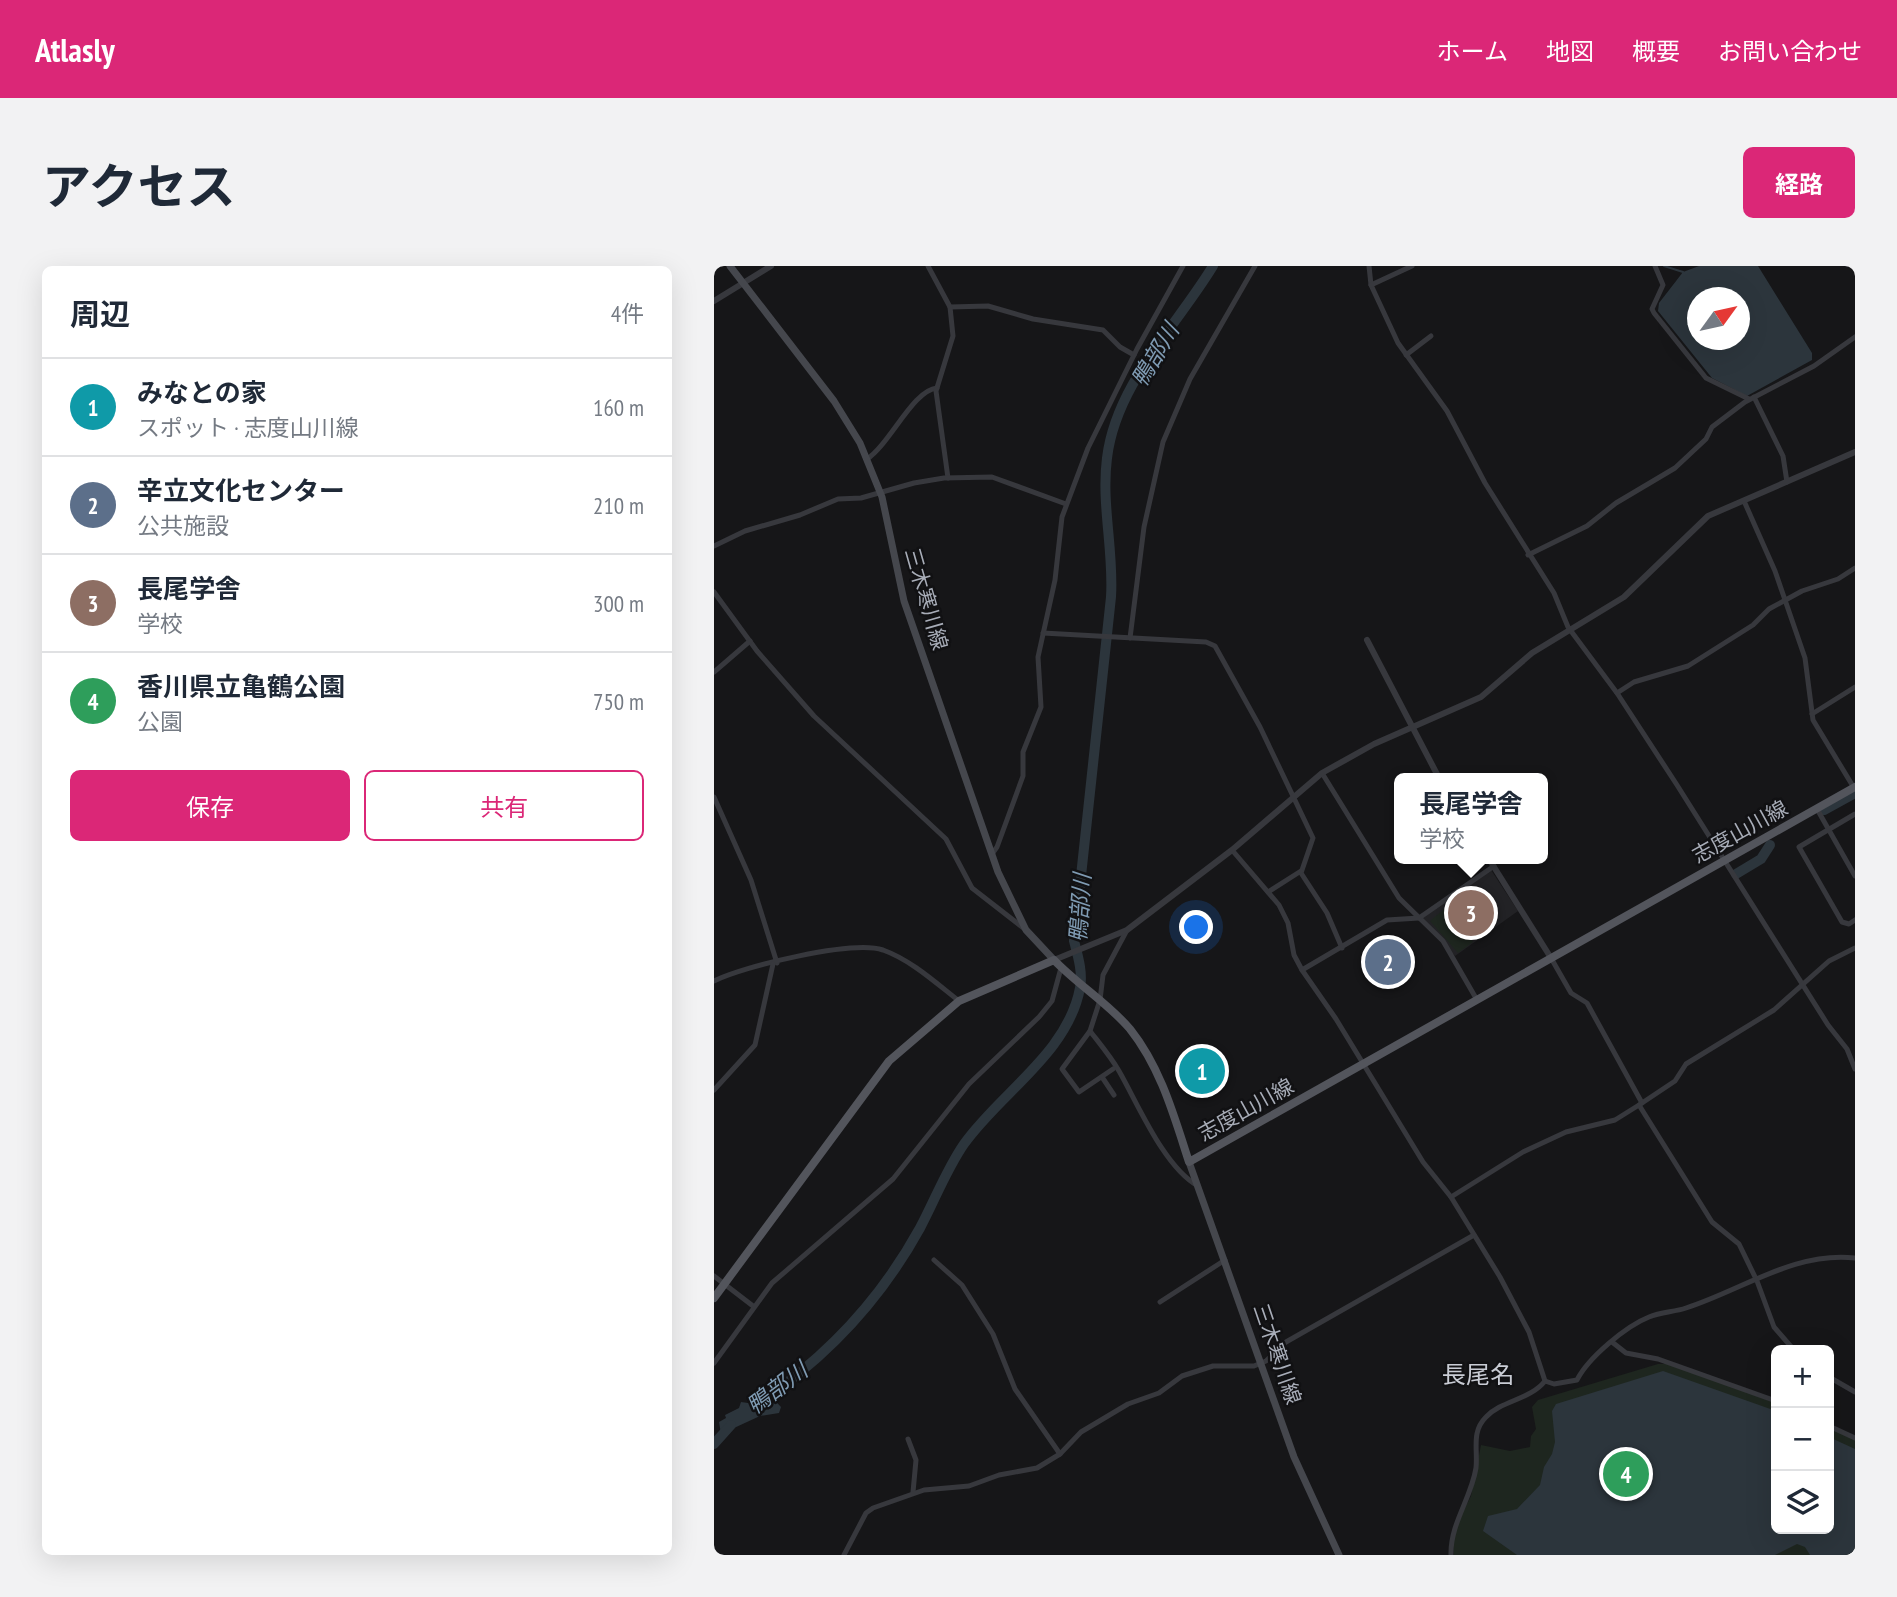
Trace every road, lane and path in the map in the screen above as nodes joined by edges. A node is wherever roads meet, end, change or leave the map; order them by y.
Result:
1 (730, 266) edge
2 (771, 266) edge
3 (928, 266) edge
4 (1183, 266) edge
5 (1255, 266) edge
6 (1369, 266) edge
7 (1412, 266) edge
8 (1655, 266) edge
9 (744, 284) junction
10 (1371, 285) junction
11 (714, 301) edge
12 (950, 307) junction
13 (1432, 336) dead end
14 (1855, 337) edge
15 (1134, 355) junction
16 (1406, 355) junction
17 (937, 388) junction
18 (1752, 398) junction
19 (1855, 452) edge
20 (867, 459) junction
21 (947, 478) junction
22 (1787, 482) junction
23 (880, 492) junction
24 (1744, 501) junction
25 (1066, 504) junction
26 (714, 546) edge
27 (1528, 555) junction
28 (1855, 568) edge
29 (714, 592) edge
30 (1785, 599) junction
31 (1572, 630) junction
32 (1043, 633) junction
33 (1128, 638) junction
34 (1367, 640) dead end
35 (750, 641) junction
36 (714, 672) edge
37 (1855, 687) edge
38 (1617, 693) junction
39 (1812, 714) junction
40 (1413, 727) junction
41 (1322, 773) junction
42 (1436, 773) edge
43 (1854, 787) edge
44 (714, 797) edge
45 (1292, 797) junction
46 (1817, 808) junction
47 (1855, 814) edge
48 (1829, 830) junction
49 (1232, 850) junction
50 (992, 854) junction
51 (1724, 861) junction
52 (1494, 866) joint
53 (1302, 870) junction
54 (1855, 876) edge
55 (1268, 892) junction
56 (1419, 918) junction
57 (1855, 920) edge
58 (1027, 929) junction
59 (1127, 930) junction
60 (1342, 948) junction
61 (1855, 948) edge
62 (1551, 958) junction
63 (1054, 960) junction
64 (775, 963) junction
65 (1062, 969) junction
66 (1302, 970) junction
67 (714, 981) edge
68 (1803, 985) junction
69 (1099, 999) junction
70 (1477, 1000) junction
71 (959, 1001) junction
72 (1090, 1031) junction
73 (1364, 1063) junction
74 (1113, 1069) dead end
75 (1855, 1069) edge
76 (1102, 1077) junction
77 (714, 1090) edge
78 (1114, 1095) dead end
79 (1641, 1104) junction
80 (1189, 1162) junction
81 (1198, 1186) junction
82 (1451, 1197) junction
83 (1474, 1235) junction
84 (1855, 1258) edge
85 (934, 1260) dead end
86 (1225, 1260) junction
87 (714, 1276) edge
88 (1758, 1281) junction
89 (726, 1284) junction
90 (714, 1298) edge
91 (1160, 1302) dead end
92 (753, 1306) junction
93 (1612, 1342) junction
94 (1790, 1345) edge
95 (1260, 1362) junction
96 (714, 1363) edge
97 (1834, 1380) edge
98 (1545, 1381) junction
99 (1855, 1392) edge
100 (1771, 1399) edge
101 (1834, 1428) edge
102 (1855, 1438) edge
103 (908, 1439) dead end
104 (1060, 1454) junction
105 (913, 1492) junction
106 (844, 1555) edge
107 (1339, 1555) edge
108 (1451, 1555) edge

1 - 9 main road, 三木寒川線
2 - 9 street
3 - 12 street
4 - 15 street
5 - 33 street
6 - 10 street
7 - 10 street
8 - 18 street
9 - 11 street
9 - 20 main road, 三木寒川線
10 - 16 street
12 - 15 street
12 - 17 street
13 - 16 street
14 - 18 street
15 - 25 street
16 - 27 street
17 - 20 street
17 - 21 street
18 - 22 street
18 - 27 street
19 - 22 street
20 - 23 main road, 三木寒川線
21 - 23 street
21 - 25 street
22 - 24 street
23 - 26 street
23 - 50 main road, 三木寒川線
24 - 30 street
24 - 31 street
25 - 32 street
27 - 31 street
28 - 30 street
29 - 35 street
30 - 38 street
30 - 39 street
31 - 38 street
31 - 40 street
32 - 33 street
32 - 50 street
33 - 45 street
34 - 40 street
35 - 36 street
35 - 58 street
37 - 39 street
38 - 51 street
39 - 43 street
40 - 41 street
40 - 42 street
41 - 45 street
41 - 56 street
43 - 46 main road, 志度山川線
44 - 64 street
45 - 49 street
45 - 53 street
46 - 48 street
46 - 51 main road, 志度山川線
47 - 48 street
48 - 54 street
48 - 57 street
49 - 55 street
49 - 59 street
50 - 58 main road, 三木寒川線
51 - 62 main road, 志度山川線
51 - 68 street
52 - 56 street
52 - 62 street
53 - 55 street
53 - 60 street
55 - 66 street
56 - 60 street
56 - 70 street
58 - 63 main road, 三木寒川線
59 - 63 street
59 - 69 street
60 - 66 street
61 - 68 street
62 - 70 main road, 志度山川線
62 - 79 street
63 - 65 main road, 志度山川線
63 - 71 main road
64 - 67 street
64 - 71 street
64 - 77 street
65 - 69 main road, 志度山川線
65 - 92 street
66 - 73 street
68 - 75 street
68 - 79 street
69 - 72 street
69 - 80 main road, 志度山川線
70 - 73 main road, 志度山川線
71 - 89 main road
72 - 76 street
72 - 81 street
73 - 80 main road, 志度山川線
73 - 82 street
74 - 76 street
76 - 78 street
79 - 82 street
79 - 88 street
80 - 81 main road, 三木寒川線
81 - 86 main road, 三木寒川線
82 - 83 street
83 - 95 street
83 - 98 street
84 - 88 street
85 - 104 street
86 - 91 street
86 - 95 main road, 三木寒川線
87 - 89 street
88 - 93 street
88 - 94 street
89 - 90 main road
89 - 92 street
92 - 96 street
93 - 98 street
93 - 100 street
95 - 104 street
95 - 107 main road, 三木寒川線
97 - 99 street
98 - 108 street
101 - 102 street
103 - 105 street
104 - 105 street
105 - 106 street

